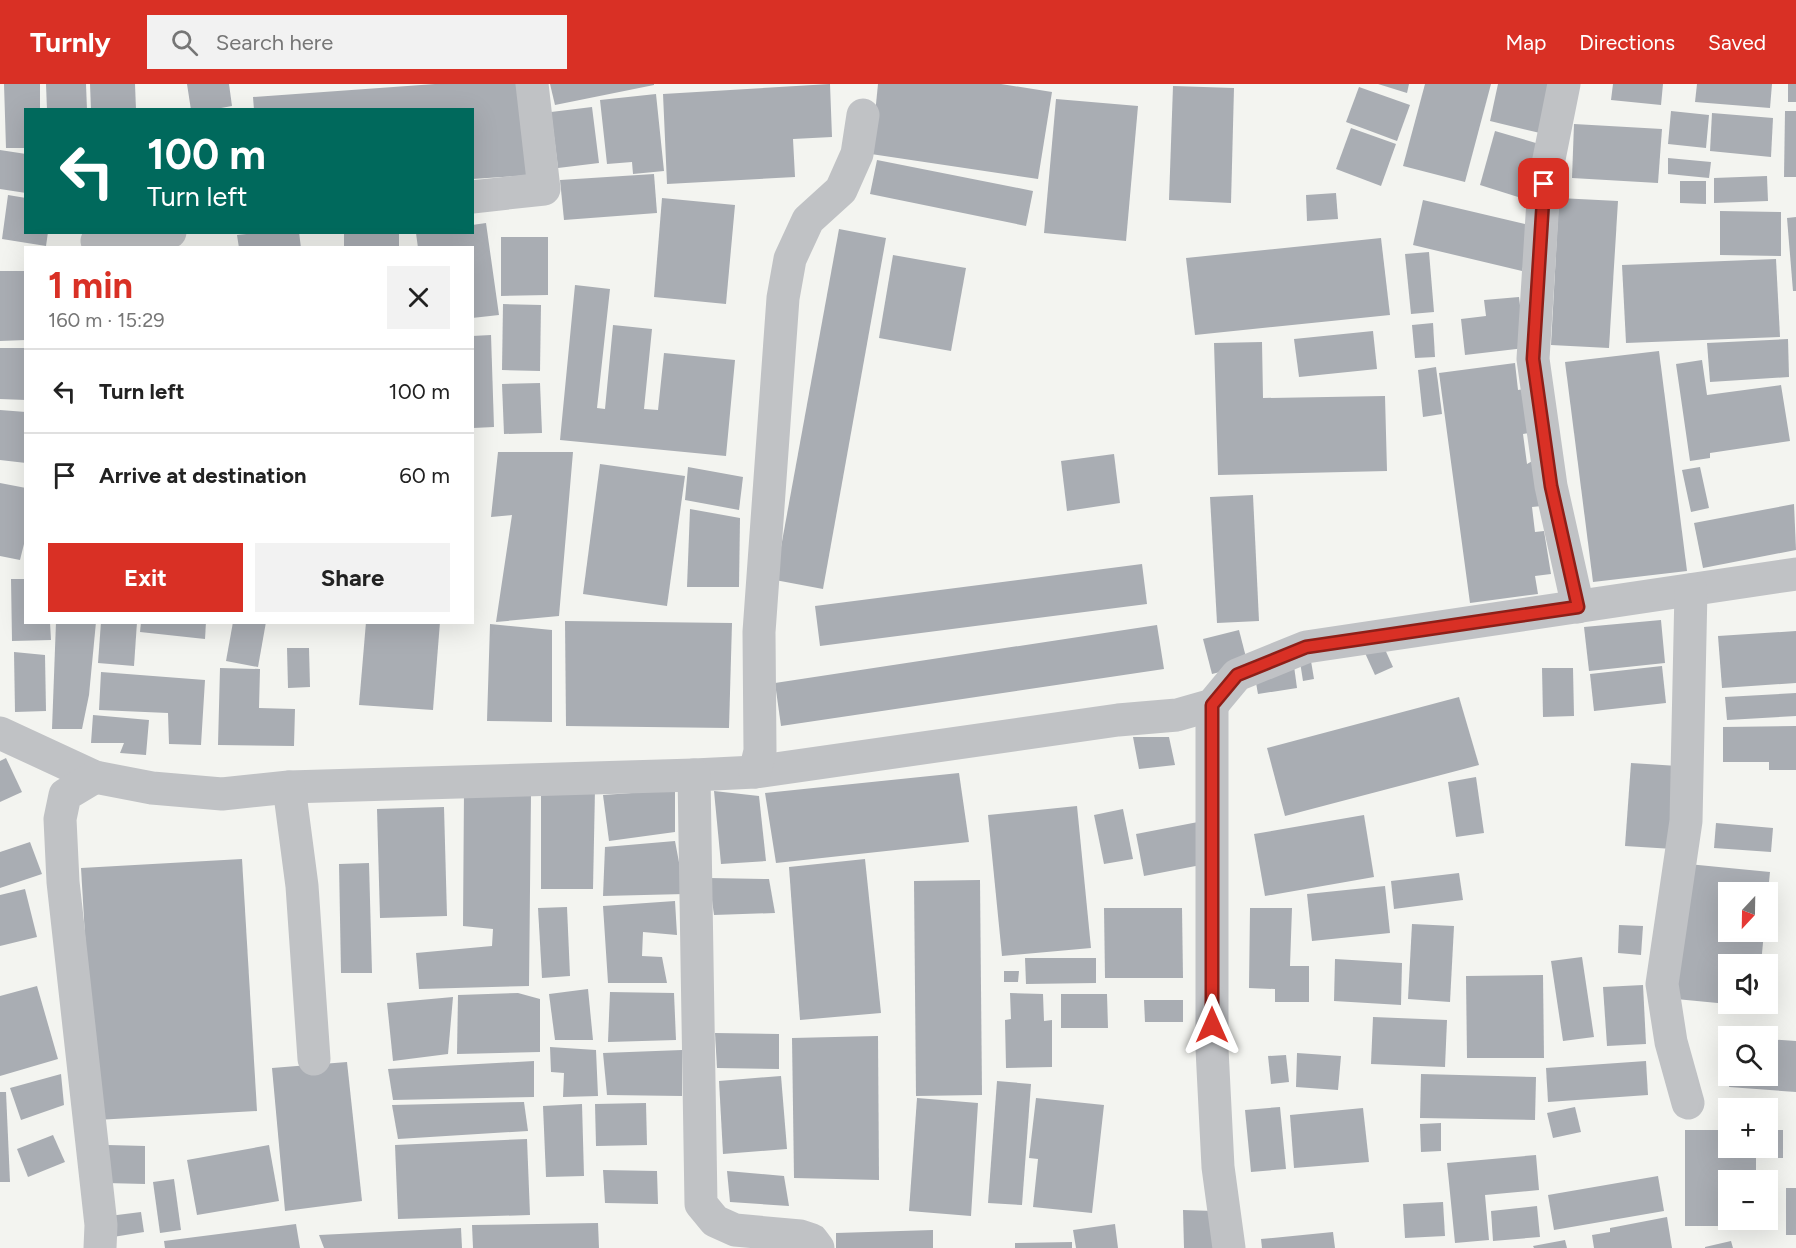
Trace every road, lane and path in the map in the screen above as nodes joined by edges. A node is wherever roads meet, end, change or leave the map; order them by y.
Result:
1 (532, 84) edge
2 (1564, 84) edge
3 (863, 115) dead end
4 (474, 197) edge
5 (154, 234) edge
6 (97, 241) dead end
7 (1796, 574) edge
8 (1691, 590) junction
9 (1578, 607) junction
10 (1212, 705) junction
11 (0, 733) edge
12 (755, 772) junction
13 (694, 775) junction
14 (94, 777) junction
15 (289, 787) junction
16 (314, 1059) dead end
17 (1688, 1103) dead end
18 (100, 1248) edge
19 (818, 1248) edge
20 (1229, 1248) edge

1 - 4 street
2 - 9 street
3 - 12 street
5 - 6 street
7 - 8 street
8 - 9 street
8 - 17 street
9 - 10 street
10 - 12 street
10 - 20 street
11 - 14 street
12 - 13 street
13 - 15 street
13 - 19 street
14 - 15 street
14 - 18 street
15 - 16 street

